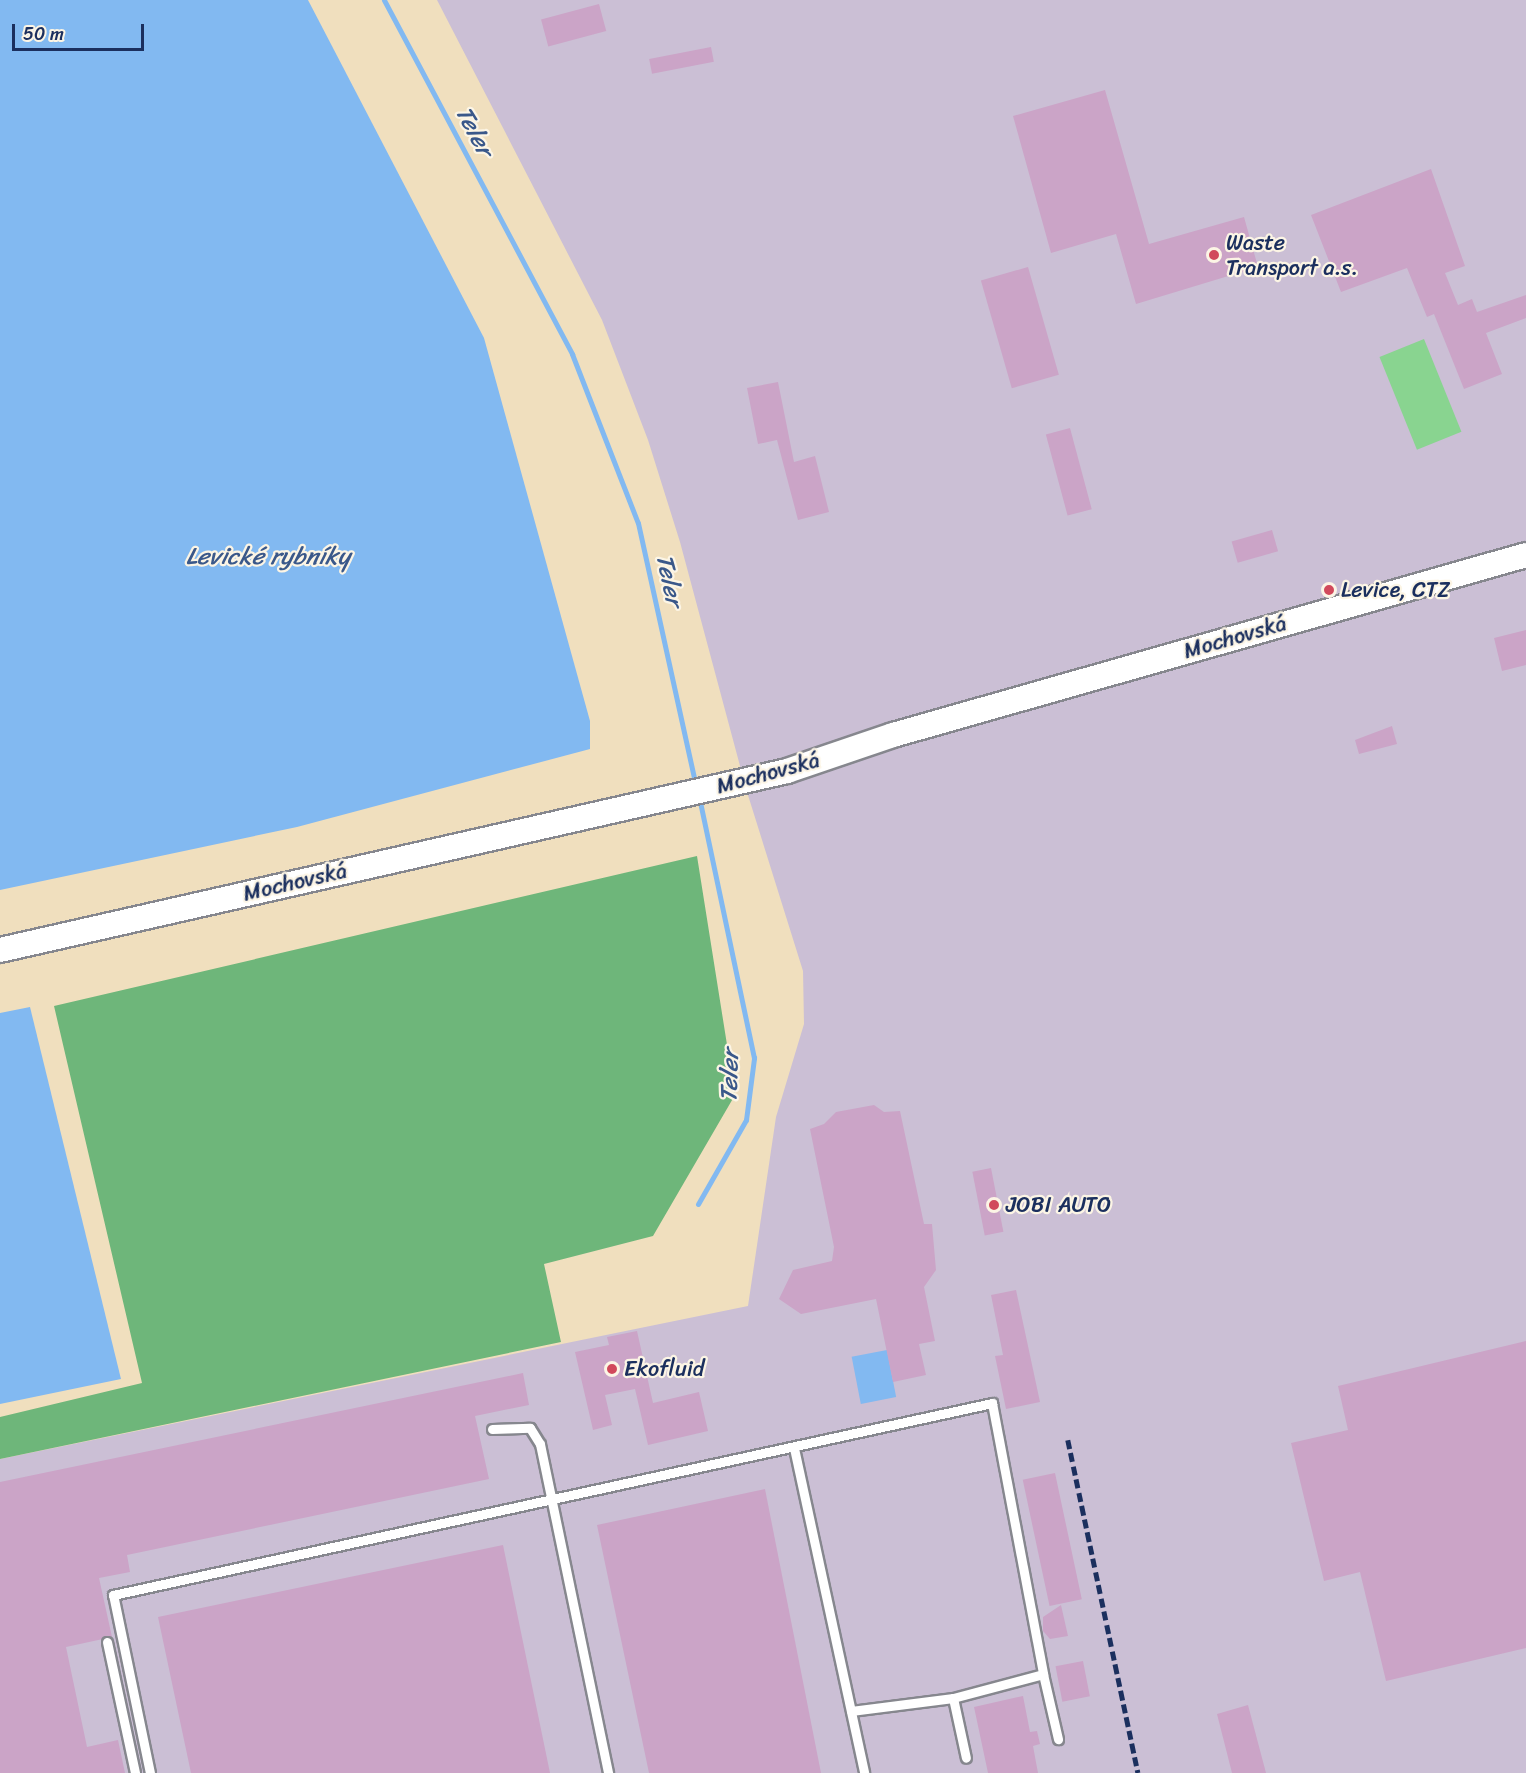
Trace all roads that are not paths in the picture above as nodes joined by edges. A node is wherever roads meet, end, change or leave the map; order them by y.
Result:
1 (1526, 555) edge
2 (0, 950) edge
3 (492, 1429) dead end
4 (794, 1448) junction
5 (550, 1497) junction
6 (107, 1642) dead end
7 (1043, 1674) junction
8 (953, 1698) junction
9 (851, 1711) junction
10 (1058, 1739) dead end
11 (966, 1758) dead end
12 (135, 1773) edge
13 (150, 1773) edge
14 (608, 1773) edge
15 (864, 1773) edge

1 - 2 street, Mochovská
3 - 5 lane
4 - 5 lane
4 - 7 lane
4 - 9 lane
5 - 13 lane
5 - 14 lane
6 - 12 lane
7 - 8 lane
7 - 10 lane
8 - 9 lane
8 - 11 lane
9 - 15 lane

